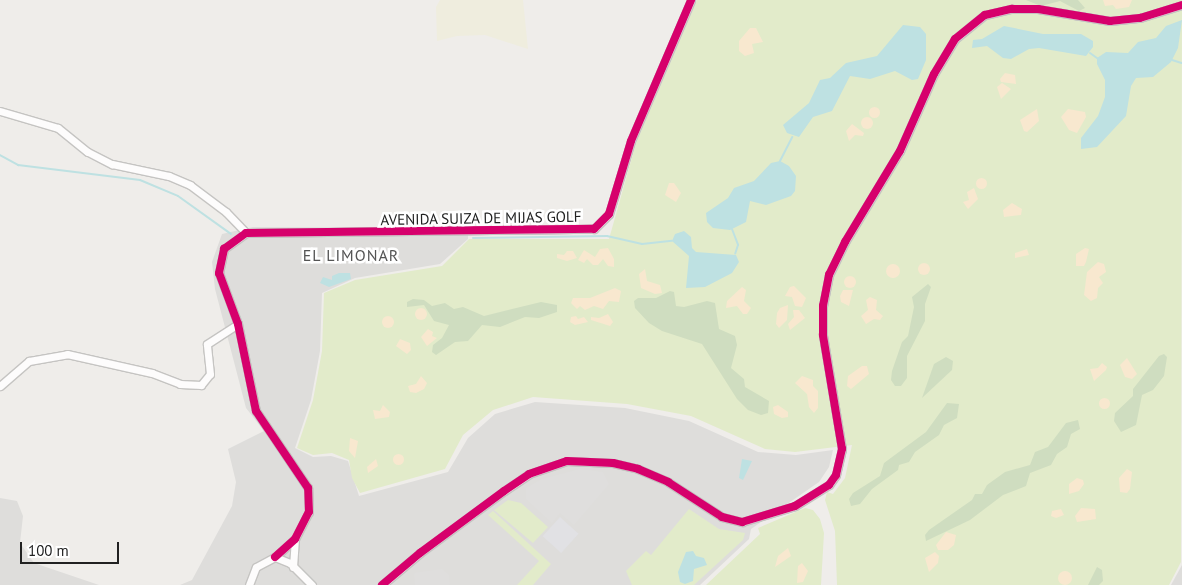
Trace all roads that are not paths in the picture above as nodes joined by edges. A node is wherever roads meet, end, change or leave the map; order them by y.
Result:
1 (691, 0) edge
2 (1182, 5) edge
3 (0, 111) edge
4 (246, 233) junction
5 (238, 324) junction
6 (0, 386) edge
7 (295, 539) junction
8 (275, 557) junction
9 (293, 567) junction
10 (249, 585) edge
11 (312, 585) edge
12 (382, 585) edge

1 - 4 street, AVENIDA SUIZA DE MIJAS GOLF
2 - 12 street
3 - 4 street
4 - 5 street, AVENIDA SUIZA DE MIJAS GOLF
5 - 6 street
5 - 7 street
7 - 8 street
7 - 9 street
8 - 9 street
8 - 10 street
9 - 11 street

